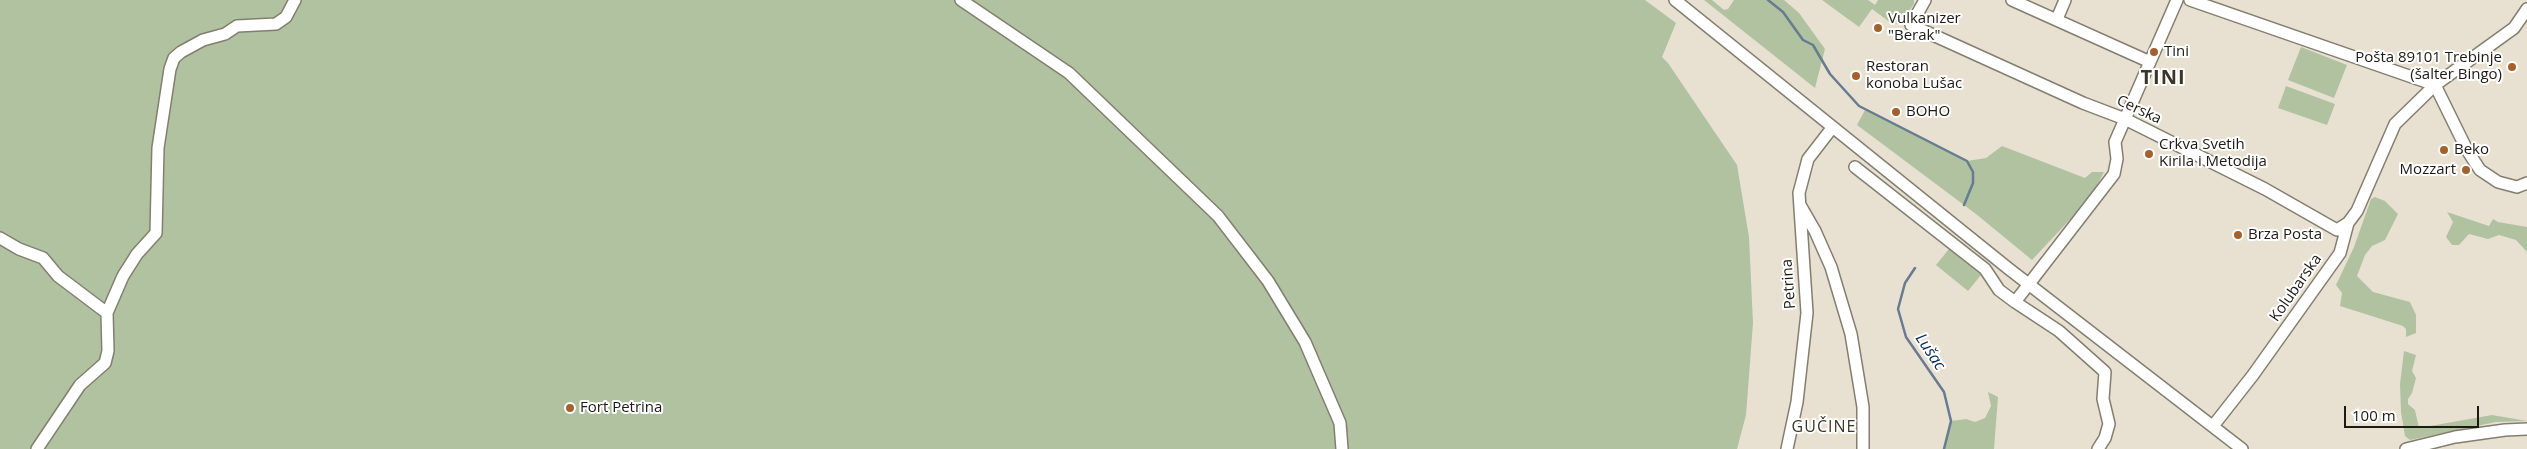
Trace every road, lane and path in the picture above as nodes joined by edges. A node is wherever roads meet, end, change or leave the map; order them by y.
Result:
1 (295, 0) edge
2 (961, 0) edge
3 (1675, 0) edge
4 (1925, 0) edge
5 (2012, 0) edge
6 (2065, 0) edge
7 (2177, 0) edge
8 (2190, 0) edge
9 (2526, 11) edge
10 (2056, 19) junction
11 (2150, 62) junction
12 (2435, 85) junction
13 (2125, 119) junction
14 (1832, 128) junction
15 (1854, 167) dead end
16 (2527, 183) edge
17 (1799, 204) junction
18 (2348, 223) junction
19 (0, 238) edge
20 (2028, 284) junction
21 (2015, 302) junction
22 (107, 313) junction
23 (2213, 426) junction
24 (2527, 430) edge
25 (1788, 448) edge
26 (37, 449) edge
27 (1342, 449) edge
28 (1862, 449) edge
29 (2098, 449) edge
30 (2242, 449) edge
31 (2406, 449) edge

1 - 22 street
2 - 27 street
3 - 14 street
4 - 13 street, Cerska
5 - 10 street
6 - 10 street
7 - 11 street
8 - 12 street
9 - 12 street, Kolubarska
10 - 11 street
11 - 13 street
12 - 16 street
12 - 18 street, Kolubarska
13 - 18 street, Cerska
13 - 20 street
14 - 17 street, Petrina
14 - 20 street
15 - 21 street
17 - 25 street, Petrina
17 - 28 street
18 - 23 street, Kolubarska
19 - 22 street
20 - 21 street
20 - 23 street
21 - 29 street
22 - 26 street
23 - 30 street
24 - 31 street

